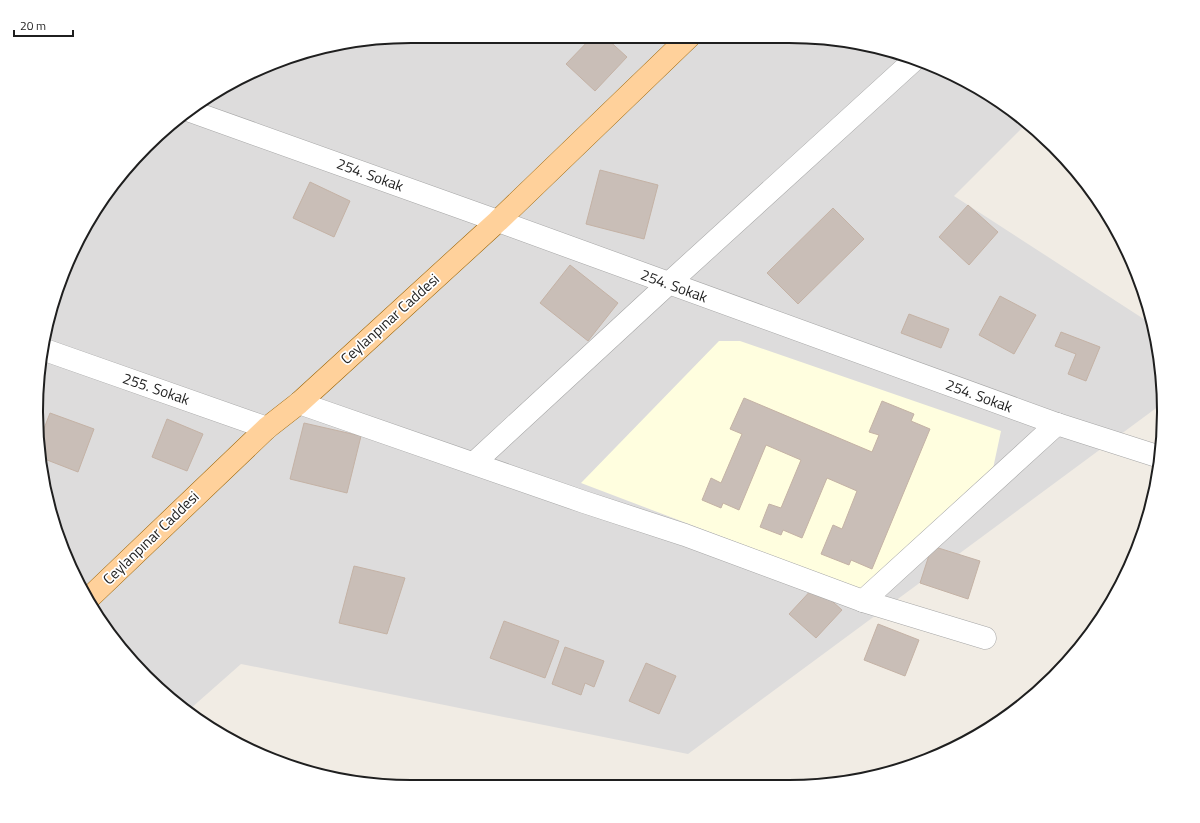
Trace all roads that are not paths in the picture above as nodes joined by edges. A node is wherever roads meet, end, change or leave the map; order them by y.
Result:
1 (683, 43) edge
2 (910, 64) edge
3 (196, 113) edge
4 (498, 221) junction
5 (668, 284) junction
6 (48, 351) edge
7 (299, 402) junction
8 (1057, 424) junction
9 (267, 428) junction
10 (1154, 455) edge
11 (474, 463) junction
12 (92, 595) edge
13 (863, 601) junction
14 (985, 638) dead end

1 - 4 main road, Ceylanpınar Caddesi
2 - 5 street
3 - 4 street, 254. Sokak
4 - 5 street, 254. Sokak
4 - 7 main road, Ceylanpınar Caddesi
5 - 8 street, 254. Sokak
5 - 11 street
6 - 9 street, 255. Sokak
7 - 9 main road, Ceylanpınar Caddesi
7 - 11 street
8 - 10 street, 254. Sokak
8 - 13 street
9 - 12 main road, Ceylanpınar Caddesi
11 - 13 street
13 - 14 street

